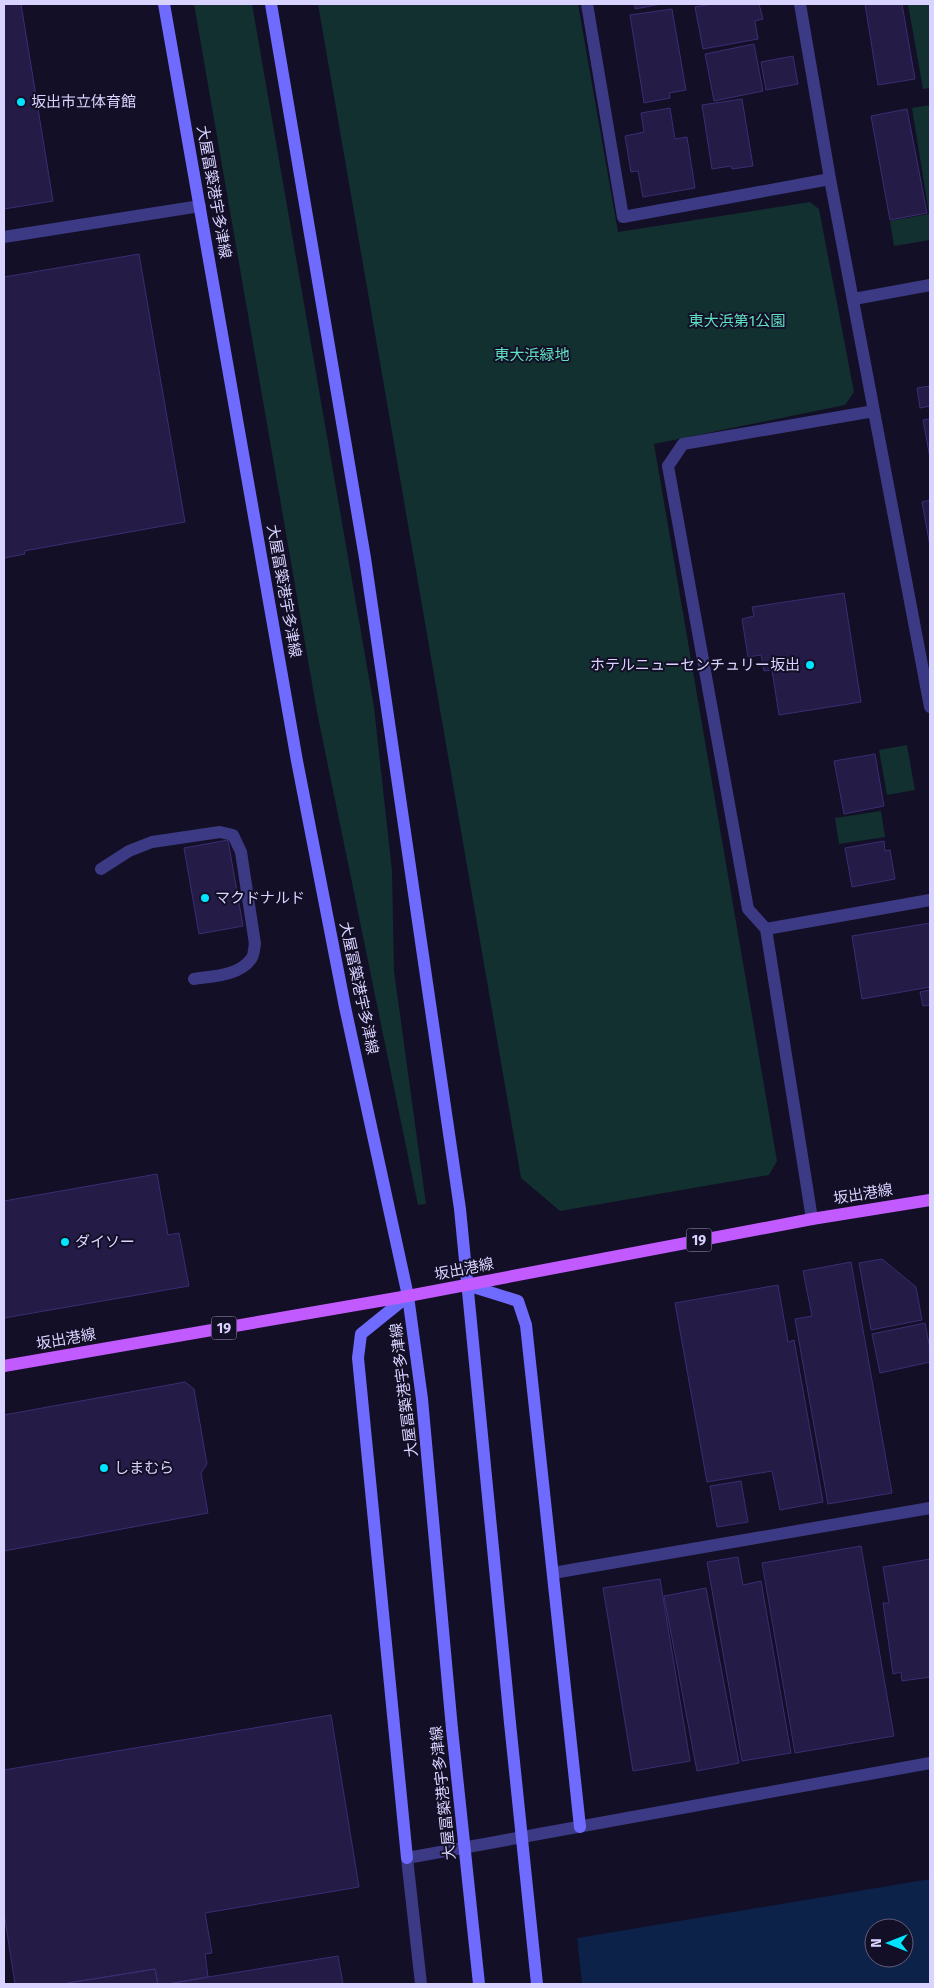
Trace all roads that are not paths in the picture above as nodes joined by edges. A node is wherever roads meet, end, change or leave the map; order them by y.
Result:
1 (164, 4) edge
2 (271, 4) edge
3 (588, 4) edge
4 (800, 4) edge
5 (830, 179) junction
6 (200, 206) junction
7 (4, 237) edge
8 (930, 285) edge
9 (854, 299) junction
10 (874, 410) junction
11 (930, 707) edge
12 (101, 870) dead end
13 (930, 900) edge
14 (766, 929) junction
15 (194, 979) dead end
16 (930, 1200) edge
17 (812, 1219) junction
18 (467, 1285) junction
19 (408, 1296) junction
20 (4, 1366) edge
21 (930, 1508) edge
22 (553, 1573) junction
23 (930, 1763) edge
24 (580, 1827) junction
25 (407, 1858) junction
26 (420, 1984) edge
27 (479, 1984) edge
28 (537, 1984) edge

1 - 6 main road, 大屋冨築港宇多津線
2 - 18 main road
3 - 5 street
4 - 5 street
5 - 9 street
6 - 7 street
6 - 19 main road, 大屋冨築港宇多津線
8 - 9 street
9 - 10 street
10 - 11 street
10 - 14 street
12 - 15 street
13 - 14 street
14 - 17 street
16 - 17 main road, 坂出港線 / 19
17 - 18 main road, 坂出港線 / 19
18 - 19 main road, 坂出港線 / 19
18 - 22 main road
18 - 28 main road, bridge
19 - 20 main road, 坂出港線 / 19
19 - 25 main road
19 - 27 main road, 大屋冨築港宇多津線, bridge
21 - 22 street
22 - 24 main road
23 - 24 street
24 - 25 street
25 - 26 street

